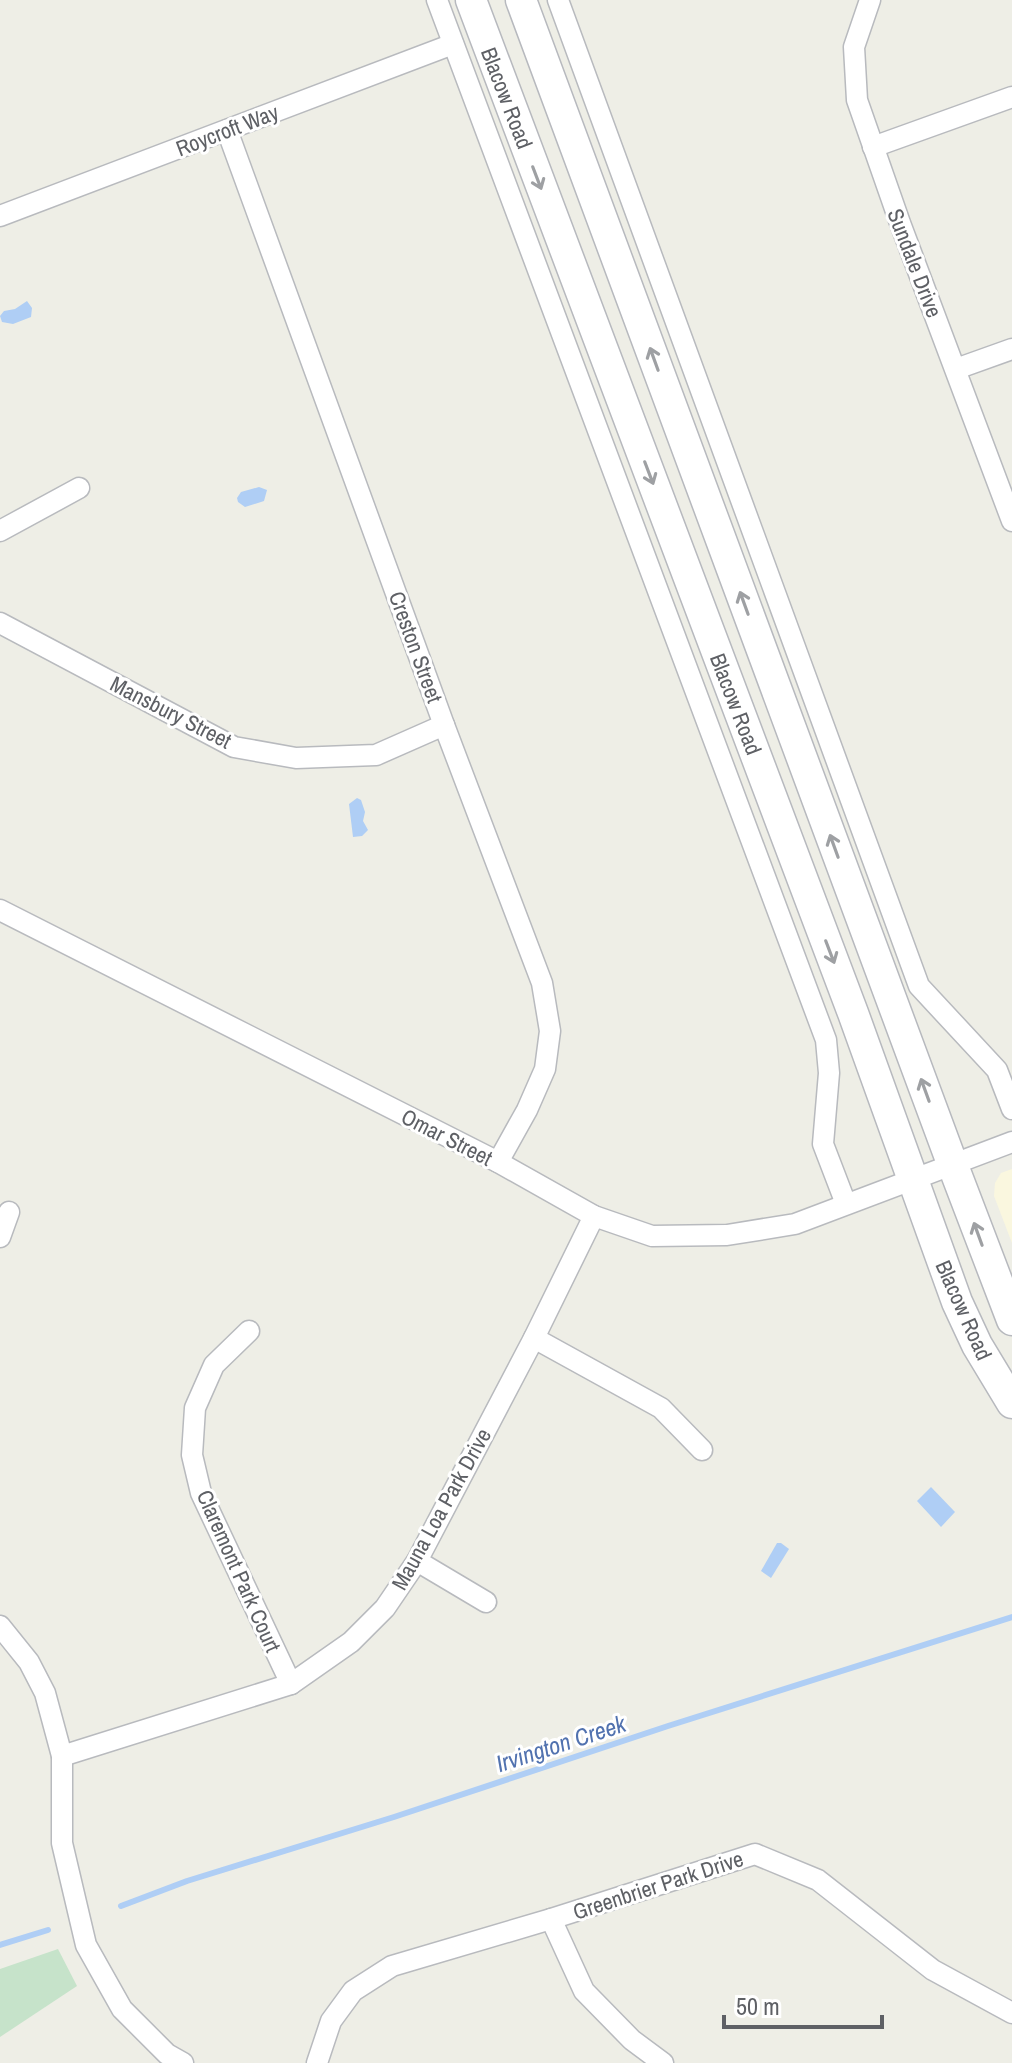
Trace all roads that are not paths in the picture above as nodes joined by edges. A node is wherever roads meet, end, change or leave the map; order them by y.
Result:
1 (437, 0) edge
2 (471, 0) edge
3 (521, 0) edge
4 (558, 0) edge
5 (870, 0) edge
6 (453, 44) junction
7 (1012, 97) edge
8 (227, 130) junction
9 (873, 147) junction
10 (0, 216) edge
11 (1012, 349) edge
12 (956, 369) junction
13 (79, 488) dead end
14 (1012, 521) edge
15 (0, 531) edge
16 (0, 623) edge
17 (444, 725) junction
18 (0, 910) edge
19 (1012, 1109) edge
20 (1012, 1142) edge
21 (498, 1162) junction
22 (952, 1163) junction
23 (914, 1177) junction
24 (846, 1204) junction
25 (9, 1212) dead end
26 (594, 1216) junction
27 (0, 1237) edge
28 (1012, 1320) edge
29 (249, 1331) dead end
30 (534, 1338) junction
31 (1012, 1403) edge
32 (702, 1450) dead end
33 (417, 1561) junction
34 (486, 1602) dead end
35 (0, 1626) edge
36 (291, 1684) junction
37 (62, 1756) junction
38 (551, 1919) junction
39 (1012, 2013) edge
40 (183, 2063) edge
41 (317, 2063) edge
42 (663, 2063) edge

1 - 6 street, Blacow Road
2 -> 23 main road, Blacow Road
22 -> 3 main road, Blacow Road
4 - 19 street
5 - 9 street, Sundale Drive
6 - 8 street, Roycroft Way
6 - 24 street, Blacow Road
7 - 9 street
8 - 10 street, Roycroft Way
8 - 17 street, Creston Street
9 - 12 street, Sundale Drive
11 - 12 street
12 - 14 street, Sundale Drive
13 - 15 street
16 - 17 street, Mansbury Street
17 - 21 street, Creston Street
18 - 21 street, Omar Street
20 - 22 street, Omar Street
21 - 26 street, Omar Street
22 - 23 street, Omar Street
28 -> 22 main road, Blacow Road
23 - 24 street, Omar Street
23 - 31 main road, Blacow Road
24 - 26 street, Omar Street
25 - 27 street
26 - 30 street, Mauna Loa Park Drive
29 - 36 street, Claremont Park Court
30 - 32 street
30 - 33 street, Mauna Loa Park Drive
33 - 34 street
33 - 36 street, Mauna Loa Park Drive
35 - 37 street
36 - 37 street, Mauna Loa Park Drive
37 - 40 street
38 - 39 street, Greenbrier Park Drive
38 - 41 street, Greenbrier Park Drive
38 - 42 street

